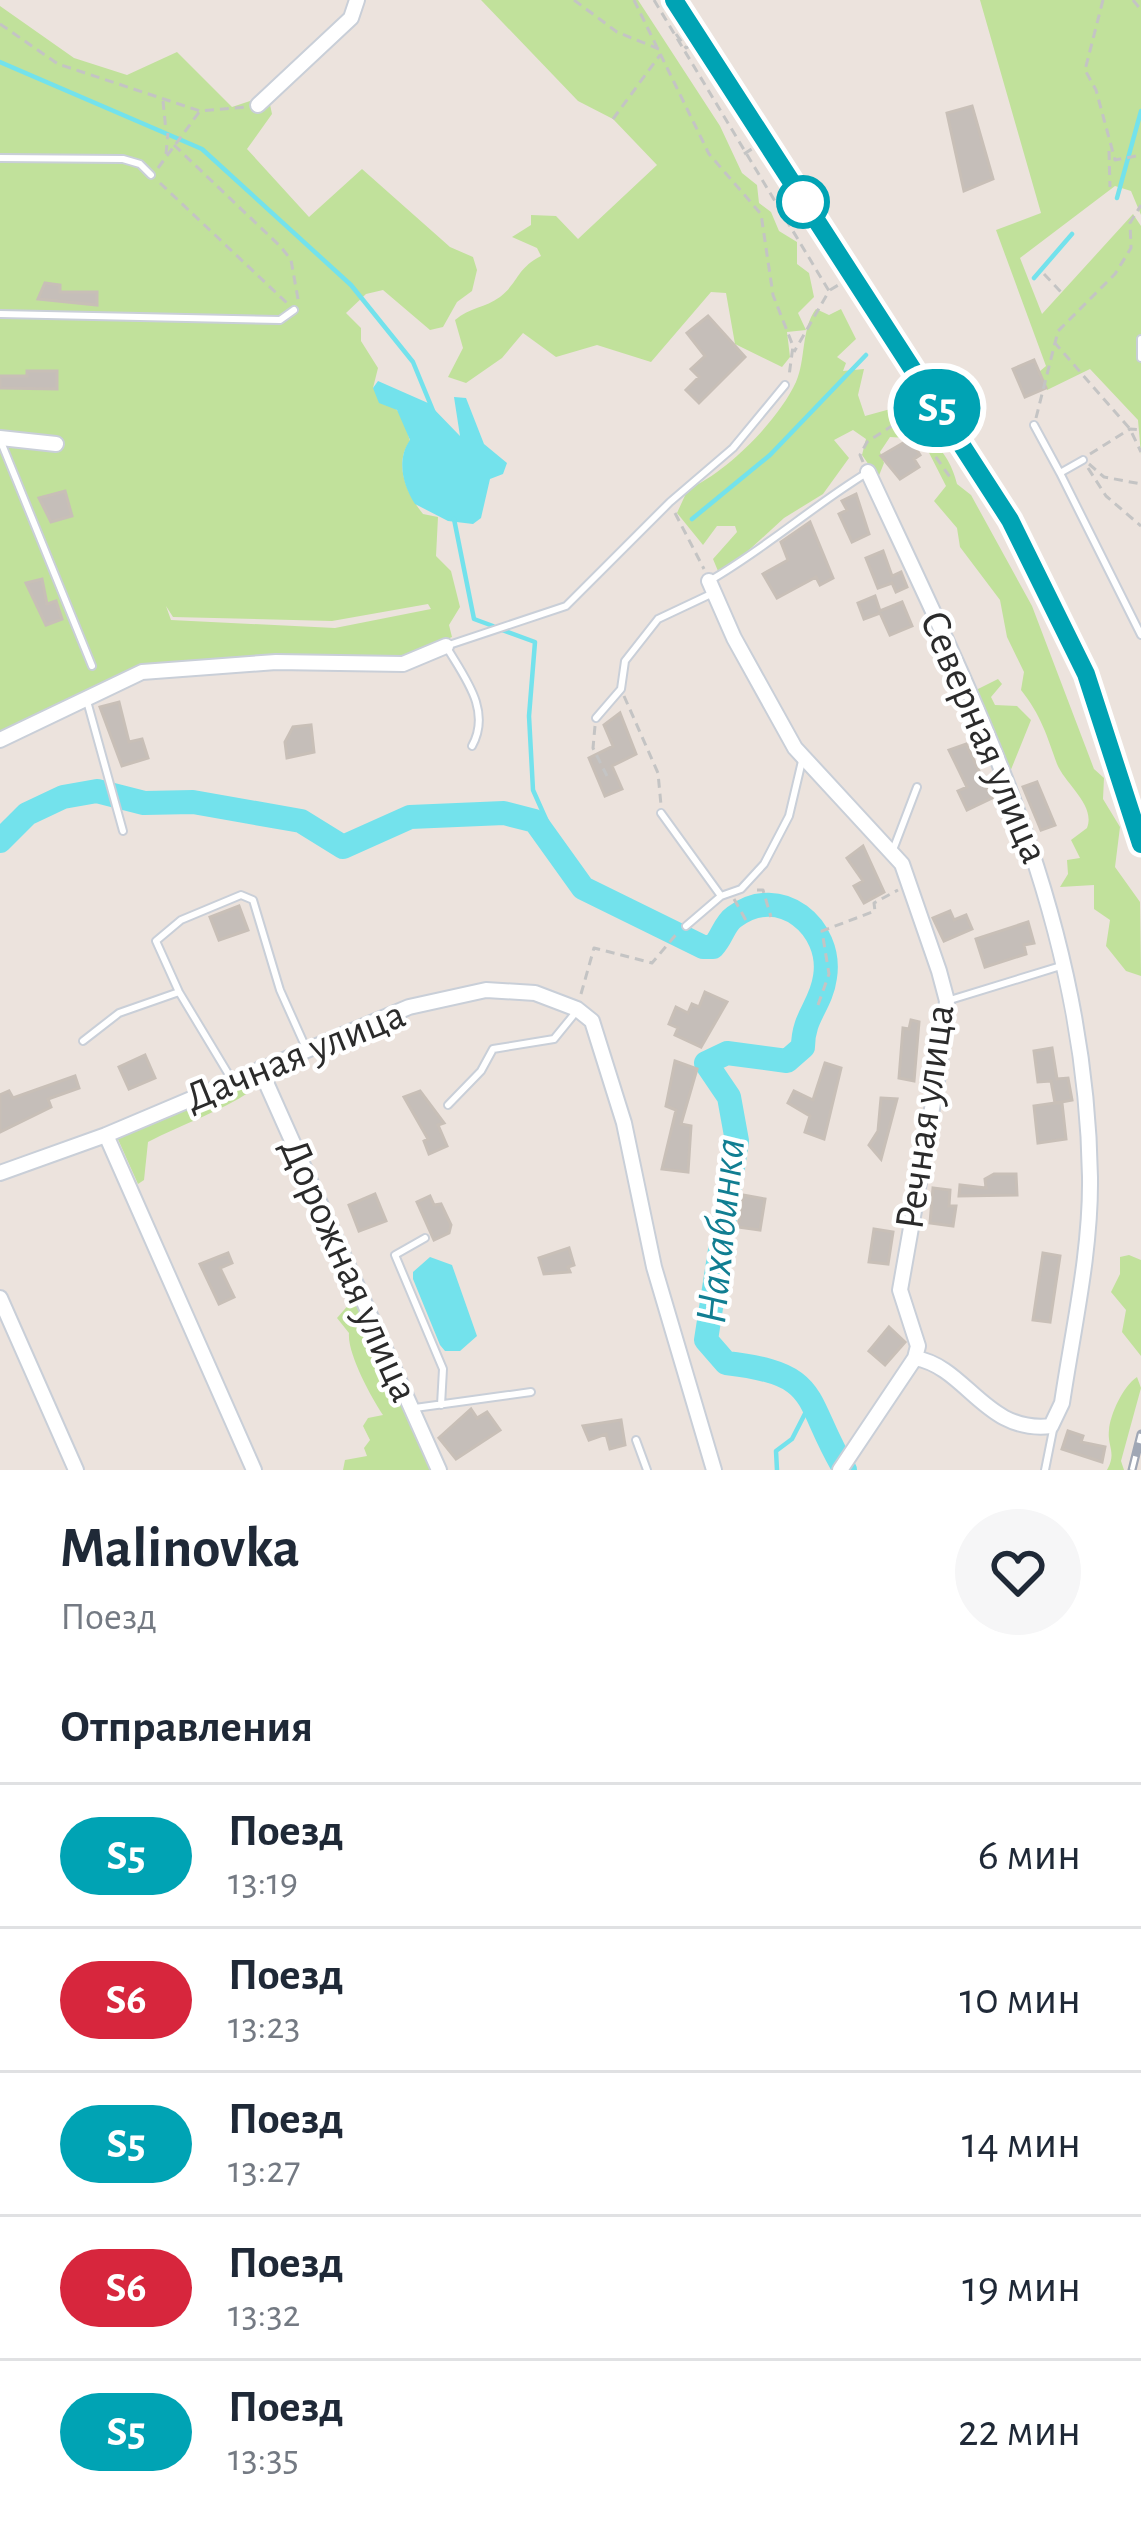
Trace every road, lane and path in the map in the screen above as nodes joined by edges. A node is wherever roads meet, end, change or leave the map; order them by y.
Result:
1 (357, 0) edge
2 (574, 0) edge
3 (634, 0) edge
4 (653, 0) edge
5 (1102, 0) edge
6 (1132, 0) edge
7 (1141, 10) edge
8 (0, 24) edge
9 (679, 25) dead end
10 (671, 29) junction
11 (675, 35) junction
12 (692, 45) dead end
13 (660, 51) junction
14 (162, 99) junction
15 (258, 104) dead end
16 (237, 110) dead end
17 (200, 111) junction
18 (613, 119) dead end
19 (175, 144) junction
20 (1108, 144) junction
21 (758, 146) dead end
22 (743, 154) junction
23 (166, 155) junction
24 (1141, 155) edge
25 (0, 158) edge
26 (154, 173) junction
27 (1110, 187) dead end
28 (1141, 205) edge
29 (1136, 214) edge
30 (1141, 252) edge
31 (1129, 253) junction
32 (1044, 274) dead end
33 (845, 280) dead end
34 (829, 291) junction
35 (1061, 292) dead end
36 (296, 307) junction
37 (0, 314) edge
38 (1141, 339) edge
39 (1054, 342) junction
40 (793, 354) junction
41 (1141, 358) edge
42 (785, 386) joint
43 (969, 406) dead end
44 (962, 410) dead end
45 (907, 416) junction
46 (1034, 425) joint
47 (936, 427) dead end
48 (1130, 429) junction
49 (1141, 430) edge
50 (0, 439) edge
51 (56, 444) dead end
52 (1141, 452) edge
53 (1083, 460) junction
54 (868, 472) junction
55 (1060, 473) junction
56 (952, 480) dead end
57 (1141, 484) edge
58 (679, 520) dead end
59 (1141, 526) edge
60 (699, 557) dead end
61 (712, 587) junction
62 (1141, 635) edge
63 (446, 646) junction
64 (92, 666) dead end
65 (621, 689) junction
66 (86, 700) junction
67 (596, 718) joint
68 (0, 740) edge
69 (472, 746) dead end
70 (803, 758) junction
71 (607, 776) dead end
72 (917, 788) dead end
73 (662, 813) joint
74 (123, 831) dead end
75 (893, 850) junction
76 (910, 884) junction
77 (763, 890) dead end
78 (721, 896) junction
79 (739, 905) dead end
80 (771, 916) dead end
81 (748, 924) dead end
82 (683, 928) joint
83 (1065, 965) junction
84 (179, 992) junction
85 (947, 1001) junction
86 (818, 1005) dead end
87 (577, 1009) junction
88 (82, 1041) dead end
89 (306, 1048) junction
90 (260, 1069) junction
91 (232, 1081) junction
92 (448, 1105) dead end
93 (106, 1135) junction
94 (0, 1173) edge
95 (424, 1238) dead end
96 (0, 1298) edge
97 (915, 1358) junction
98 (530, 1392) dead end
99 (441, 1405) junction
100 (411, 1409) junction
101 (1048, 1424) junction
102 (635, 1441) dead end
103 (711, 1469) edge
104 (76, 1470) edge
105 (254, 1470) edge
106 (439, 1470) edge
107 (647, 1470) edge
108 (841, 1470) edge
109 (1045, 1470) edge

1 - 15 street
2 - 13 path
3 - 13 path
4 - 10 path
5 - 20 path
6 - 7 path
8 - 14 path
9 - 10 path
10 - 11 path
11 - 12 path
11 - 22 path
13 - 18 path
13 - 40 path
14 - 17 path
14 - 23 path
16 - 17 path
17 - 19 path
19 - 23 path
19 - 36 path
20 - 24 path
20 - 27 path
21 - 22 path
22 - 34 path
23 - 26 path
25 - 26 lane
26 - 36 path
28 - 29 path
29 - 31 path
30 - 31 path
31 - 39 path
32 - 35 path
33 - 34 path
34 - 40 path
36 - 37 lane
38 - 41 lane
39 - 46 path
39 - 48 path
40 - 42 path
42 - 63 lane
43 - 44 path
45 - 47 path
45 - 54 path
45 - 56 path
46 - 55 lane
48 - 49 path
48 - 52 path
48 - 53 path
50 - 51 street
50 - 64 lane
53 - 55 lane
53 - 57 path
53 - 59 path
54 - 61 lane
54 - 83 street, Северная улица
55 - 62 lane
58 - 60 path
61 - 65 lane
61 - 70 street, Речная улица
63 - 66 street
63 - 69 lane
65 - 67 lane
65 - 73 path
66 - 68 street
66 - 74 lane
67 - 71 path
70 - 75 street, Речная улица
70 - 78 lane
72 - 75 lane
73 - 78 lane
75 - 76 street, Речная улица
76 - 85 street, Речная улица
76 - 86 path
77 - 80 path
78 - 82 lane
79 - 81 path
82 - 87 path
83 - 85 lane
83 - 101 street, Северная улица
84 - 88 lane
84 - 89 lane
84 - 91 lane
85 - 97 street, Речная улица
87 - 89 street, Дачная улица
87 - 92 lane
87 - 103 street, Дачная улица
89 - 90 street, Дачная улица
90 - 91 street, Дачная улица
90 - 100 street, Дорожная улица
91 - 93 street, Дачная улица
93 - 94 street, Дачная улица
93 - 105 street
95 - 99 lane
96 - 104 street
97 - 101 street
97 - 108 street
98 - 99 lane
99 - 100 lane
100 - 106 street, Дорожная улица
101 - 109 lane
102 - 107 lane

